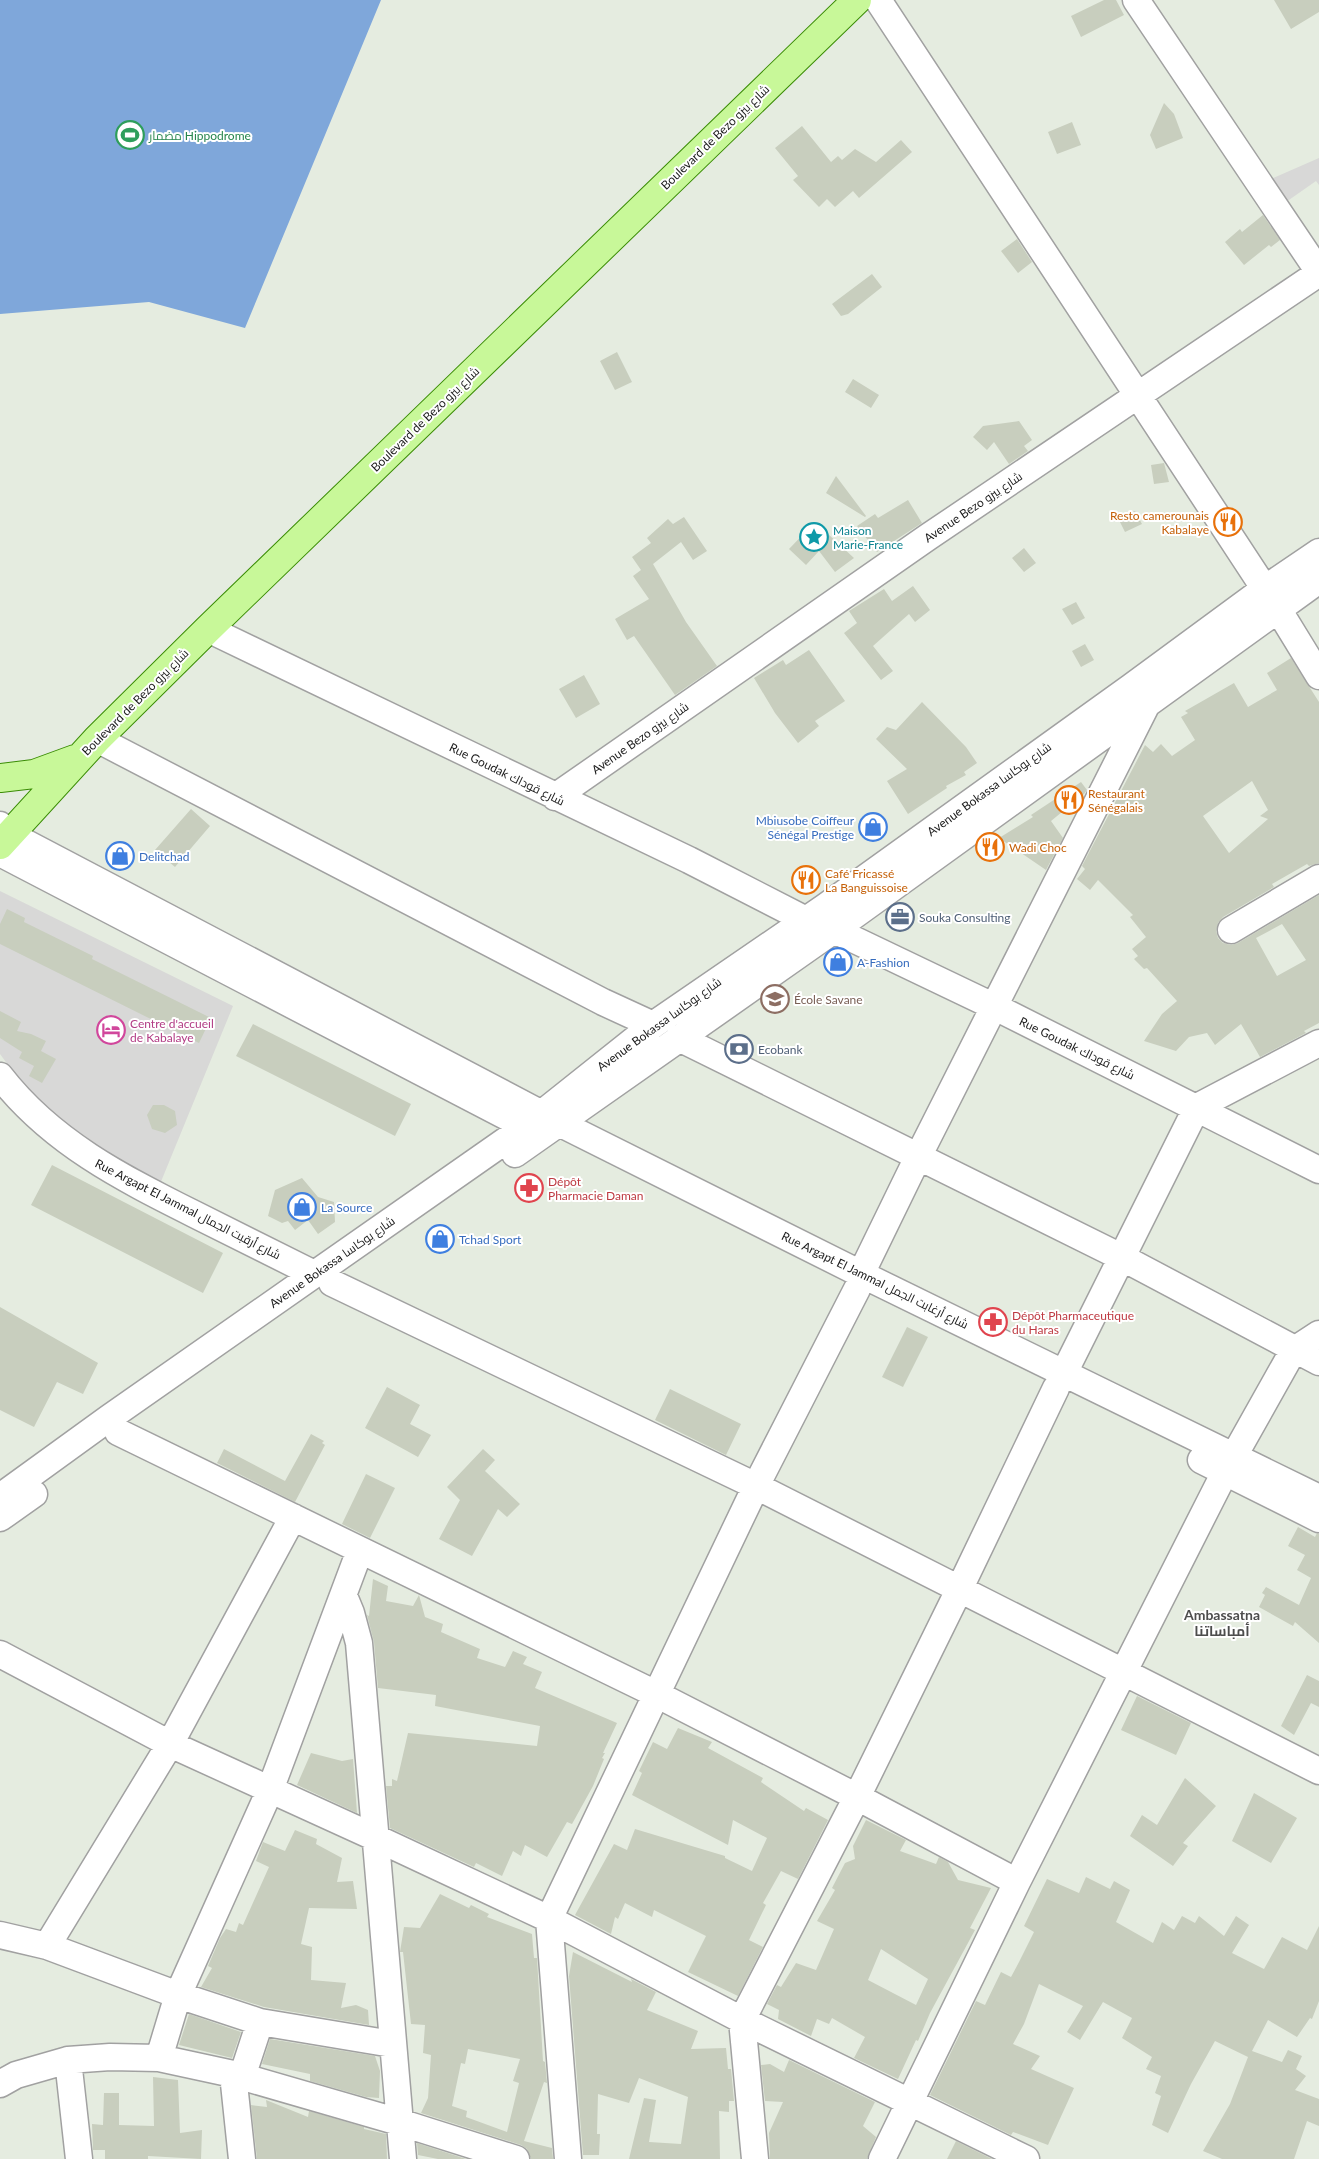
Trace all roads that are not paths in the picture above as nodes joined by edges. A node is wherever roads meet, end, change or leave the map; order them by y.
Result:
1 (857, 0) edge
2 (878, 0) edge
3 (1136, 0) edge
4 (1319, 273) edge
5 (1137, 395) junction
6 (1319, 552) edge
7 (1319, 580) edge
8 (1271, 599) junction
9 (208, 629) junction
10 (1319, 676) edge
11 (1149, 701) junction
12 (89, 748) junction
13 (0, 778) edge
14 (555, 797) junction
15 (2, 839) edge
16 (1319, 878) edge
17 (806, 920) junction
18 (834, 930) junction
19 (1231, 930) dead end
20 (995, 1007) junction
21 (654, 1025) junction
22 (679, 1038) junction
23 (1319, 1043) edge
24 (0, 1076) edge
25 (1197, 1107) junction
26 (542, 1125) junction
27 (918, 1157) junction
28 (1319, 1170) edge
29 (1121, 1257) junction
30 (323, 1278) junction
31 (859, 1282) junction
32 (1319, 1334) edge
33 (1294, 1350) junction
34 (1319, 1362) edge
35 (1060, 1381) junction
36 (118, 1432) junction
37 (1230, 1464) junction
38 (756, 1486) junction
39 (0, 1496) edge
40 (1319, 1498) edge
41 (293, 1516) junction
42 (0, 1518) edge
43 (1319, 1519) edge
44 (360, 1550) junction
45 (959, 1590) junction
46 (344, 1596) junction
47 (0, 1654) edge
48 (1124, 1674) junction
49 (656, 1694) junction
50 (170, 1744) junction
51 (1319, 1771) edge
52 (270, 1790) junction
53 (857, 1797) junction
54 (374, 1836) junction
55 (1017, 1882) junction
56 (549, 1919) junction
57 (0, 1935) edge
58 (46, 1946) junction
59 (178, 1995) junction
60 (742, 2020) junction
61 (260, 2022) junction
62 (392, 2044) junction
63 (159, 2058) junction
64 (68, 2060) junction
65 (238, 2075) junction
66 (0, 2084) edge
67 (909, 2100) junction
68 (399, 2122) junction
69 (80, 2159) edge
70 (242, 2159) edge
71 (402, 2159) edge
72 (516, 2159) edge
73 (568, 2159) edge
74 (755, 2159) edge
75 (882, 2159) edge
76 (1026, 2159) edge

1 - 9 main road, Boulevard de Bezo شارع بيزو
2 - 5 street
3 - 4 street
4 - 5 street, Avenue Bezo شارع بيزو
5 - 8 street
5 - 14 street, Avenue Bezo شارع بيزو
6 - 8 street, Avenue Bokassa شارع بوكاسا
7 - 8 street, Avenue Bokassa شارع بوكاسا
8 - 10 street
8 - 11 street, Avenue Bokassa شارع بوكاسا
8 - 17 street, Avenue Bokassa شارع بوكاسا
9 - 12 main road, Boulevard de Bezo شارع بيزو
9 - 14 street, Rue Goudak شارع قوداك
11 - 18 street, Avenue Bokassa شارع بوكاسا
11 - 20 street
12 - 13 main road
12 - 15 main road, Boulevard de Bezo شارع بيزو
12 - 21 street
14 - 17 street, Rue Goudak شارع قوداك
15 - 26 street, Rue Argapt El Jammal شارع أرغابت الجمل
16 - 19 street
17 - 21 street, Avenue Bokassa شارع بوكاسا
18 - 20 street, Rue Goudak شارع قوداك
18 - 22 street, Avenue Bokassa شارع بوكاسا
20 - 25 street, Rue Goudak شارع قوداك
20 - 27 street
21 - 26 street, Avenue Bokassa شارع بوكاسا
22 - 26 street, Avenue Bokassa شارع بوكاسا
22 - 27 street
23 - 25 street
24 - 30 street, Rue Argapt El Jammal شارع أرقبت الجمال
25 - 28 street, Rue Goudak شارع قوداك
25 - 29 street
26 - 30 street, Avenue Bokassa شارع بوكاسا
26 - 31 street, Rue Argapt El Jammal شارع أرغابت الجمل
27 - 29 street
27 - 31 street
29 - 33 street
29 - 35 street
30 - 36 street, Avenue Bokassa شارع بوكاسا
30 - 38 street, Rue Argapt El Jammal شارع أرقبت الجمال
30 - 39 street, Avenue Bokassa شارع بوكاسا
31 - 35 street, Rue Argapt El Jammal شارع أرغابت الجمل
31 - 38 street
32 - 33 street
33 - 34 street
33 - 37 street
35 - 37 street, Rue Argapt El Jammal شارع أرغابت الجمل
35 - 45 street
36 - 41 street
36 - 42 street, Avenue Bokassa شارع بوكاسا
37 - 40 street, Rue Argapt El Jammal شارع أرغابت الجمل
37 - 43 street, Rue Argapt El Jammal شارع أرغابت الجمل
37 - 48 street
38 - 45 street, Rue Argapt El Jammal شارع أرقبت الجمال
38 - 49 street
41 - 44 street
41 - 50 street
44 - 46 street
44 - 49 street
45 - 48 street, Rue Argapt El Jammal شارع أرقبت الجمال
45 - 53 street
46 - 52 street
46 - 54 street
47 - 50 street
48 - 51 street, Rue Argapt El Jammal شارع أرقبت الجمال
48 - 55 street
49 - 53 street
49 - 56 street
50 - 52 street
50 - 58 street
52 - 54 street
52 - 59 street
53 - 55 street
53 - 60 street
54 - 56 street
54 - 62 street
55 - 67 street
56 - 60 street
56 - 73 street
57 - 58 street
58 - 59 street
59 - 61 street
59 - 63 street
60 - 67 street
60 - 74 street
61 - 62 street
61 - 65 street
62 - 68 street
63 - 64 street
63 - 65 street
64 - 66 street
64 - 69 street
65 - 68 street
65 - 70 street
67 - 75 street
67 - 76 street
68 - 71 street
68 - 72 street

